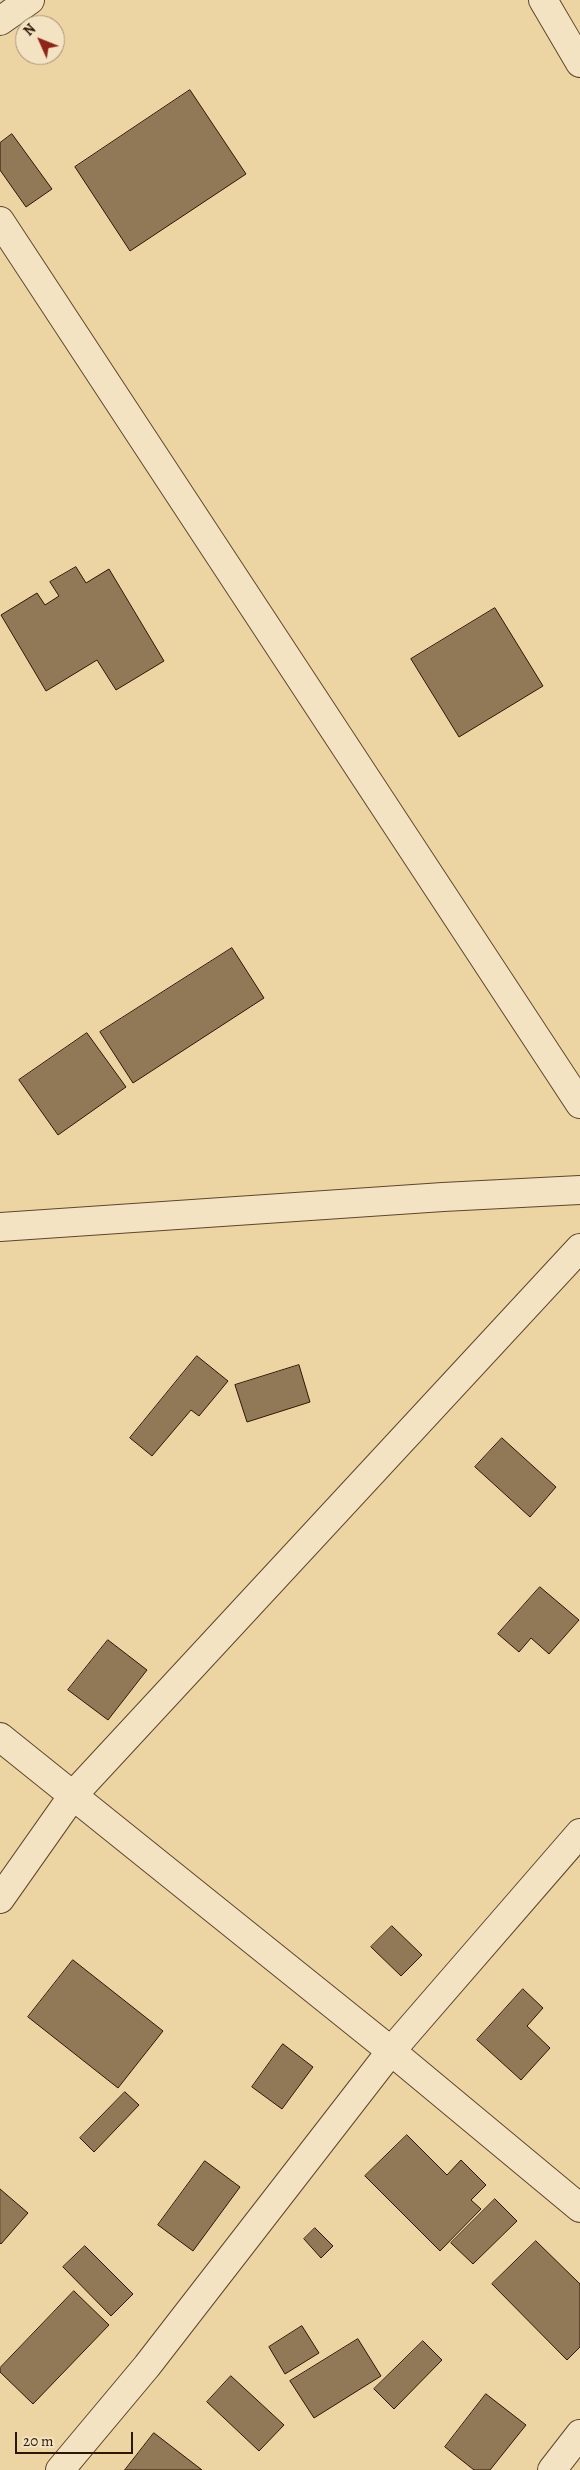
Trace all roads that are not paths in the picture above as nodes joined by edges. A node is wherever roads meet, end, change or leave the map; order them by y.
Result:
1 (30, 0) edge
2 (543, 0) edge
3 (0, 21) edge
4 (580, 63) edge
5 (0, 221) edge
6 (580, 1104) edge
7 (580, 1190) edge
8 (0, 1226) edge
9 (580, 1248) edge
10 (0, 1737) edge
11 (74, 1794) junction
12 (580, 1833) edge
13 (0, 1899) edge
14 (391, 2051) junction
15 (580, 2208) edge
16 (580, 2434) edge
17 (60, 2470) edge
18 (552, 2470) edge

1 - 3 street
2 - 4 street
5 - 6 street
7 - 8 street
9 - 11 street
10 - 11 street
11 - 13 street
11 - 14 street
12 - 14 street
14 - 15 street
14 - 17 street
16 - 18 street

